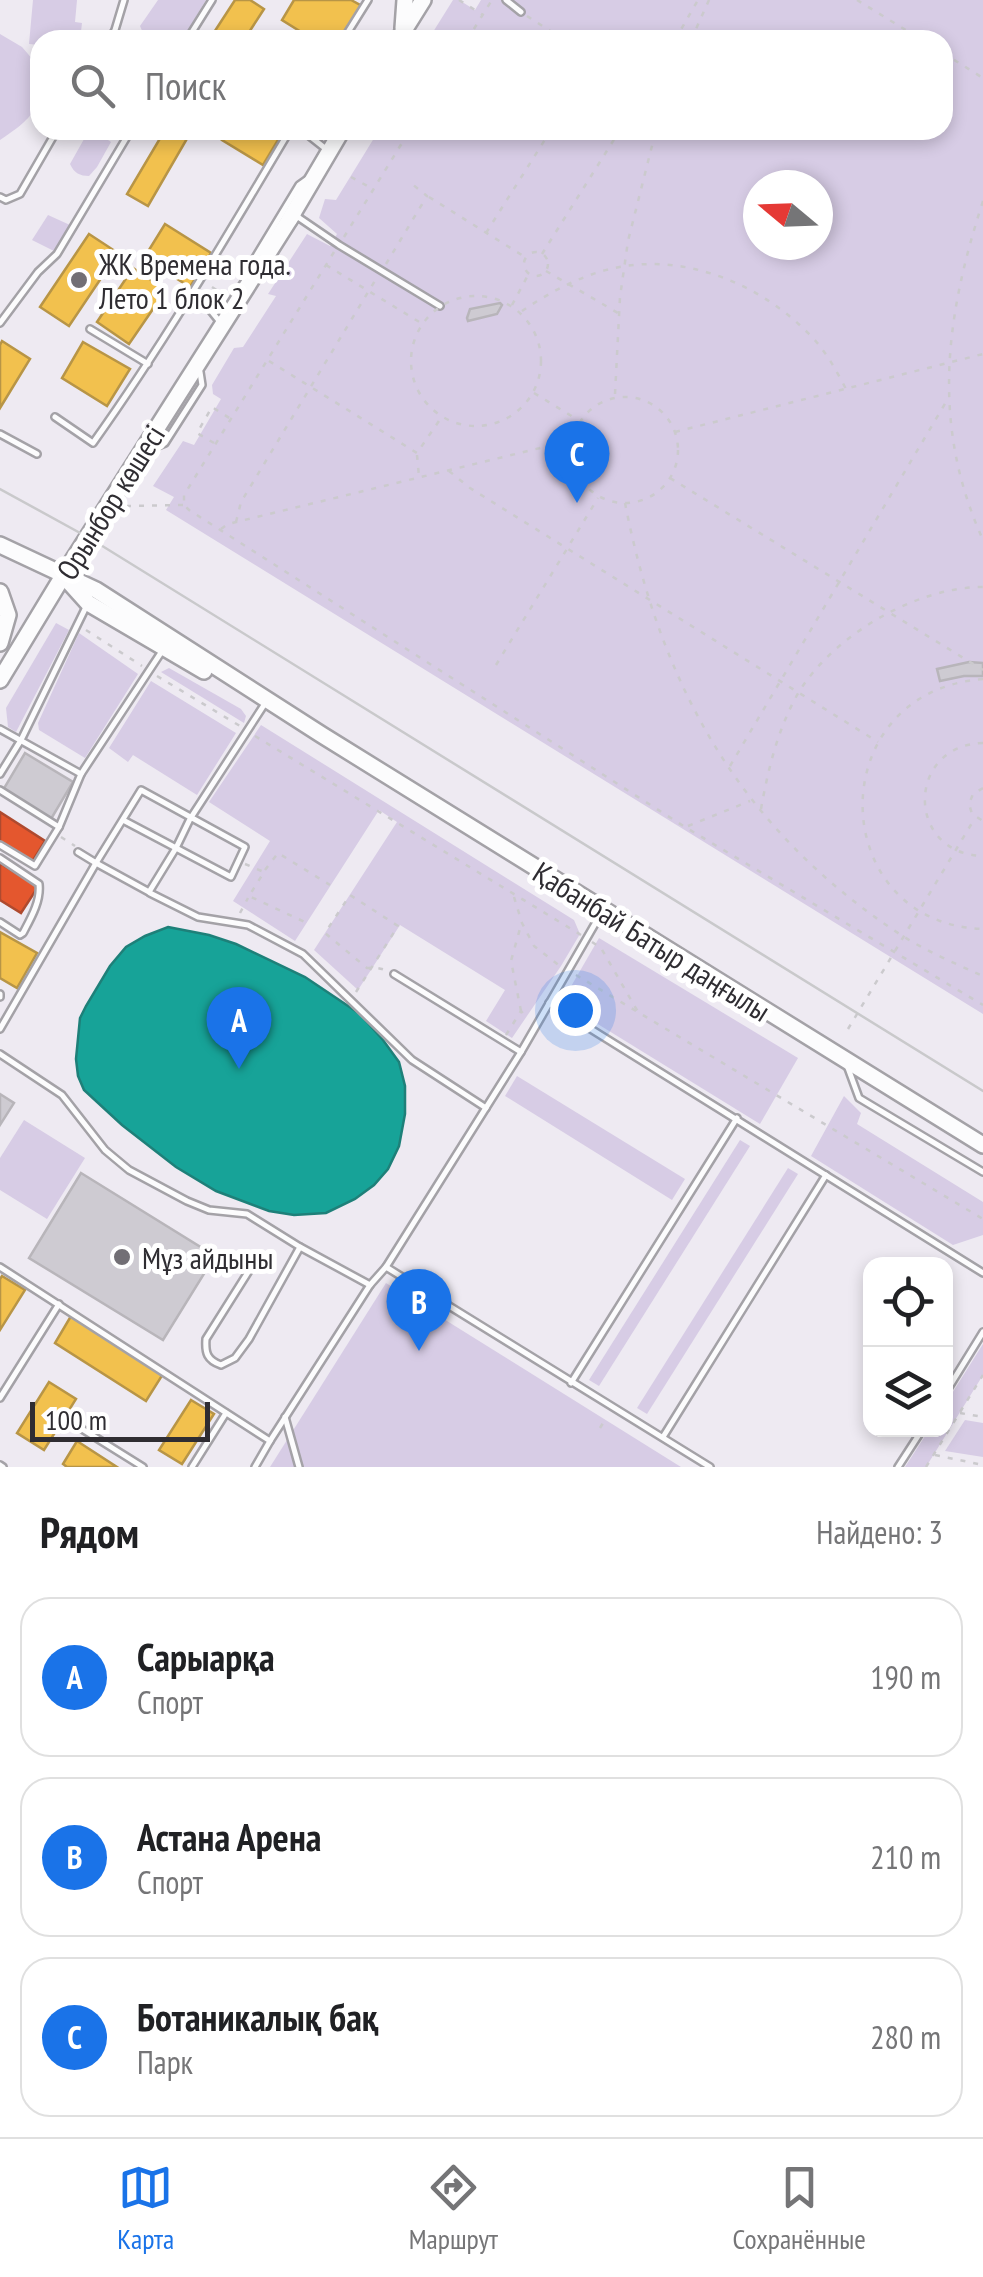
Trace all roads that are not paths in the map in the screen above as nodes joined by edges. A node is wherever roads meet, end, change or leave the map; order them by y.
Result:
1 (124, 0) edge
2 (212, 0) edge
3 (368, 0) edge
4 (405, 0) edge
5 (423, 0) edge
6 (506, 0) edge
7 (521, 12) road end
8 (115, 30) edge
9 (193, 30) edge
10 (350, 30) edge
11 (401, 30) edge
12 (404, 30) edge
13 (51, 140) edge
14 (126, 140) edge
15 (284, 140) edge
16 (315, 140) edge
17 (336, 140) edge
18 (329, 151) junction
19 (319, 168) junction
20 (0, 197) edge
21 (293, 214) junction
22 (243, 291) junction
23 (192, 295) junction
24 (440, 306) road end
25 (0, 323) edge
26 (222, 324) junction
27 (90, 328) dead end
28 (148, 364) junction
29 (55, 417) dead end
30 (0, 434) edge
31 (38, 454) dead end
32 (0, 546) edge
33 (63, 576) junction
34 (0, 592) edge
35 (88, 603) junction
36 (0, 643) edge
37 (164, 648) junction
38 (0, 680) edge
39 (264, 705) junction
40 (0, 730) edge
41 (322, 735) junction
42 (22, 740) junction
43 (0, 774) edge
44 (81, 774) junction
45 (0, 790) edge
46 (190, 818) junction
47 (123, 820) junction
48 (57, 830) junction
49 (0, 845) edge
50 (176, 848) junction
51 (78, 852) road end
52 (0, 858) edge
53 (96, 862) junction
54 (149, 892) junction
55 (602, 910) junction
56 (0, 922) edge
57 (394, 974) road end
58 (549, 1003) junction
59 (0, 1029) edge
60 (521, 1052) junction
61 (0, 1054) edge
62 (845, 1060) junction
63 (486, 1108) junction
64 (737, 1118) junction
65 (983, 1146) edge
66 (983, 1172) edge
67 (826, 1175) junction
68 (300, 1247) junction
69 (252, 1266) dead end
70 (386, 1266) junction
71 (0, 1267) edge
72 (983, 1272) edge
73 (370, 1285) junction
74 (59, 1304) junction
75 (983, 1332) edge
76 (953, 1381) edge
77 (571, 1382) junction
78 (0, 1398) edge
79 (226, 1413) junction
80 (285, 1417) junction
81 (74, 1424) dead end
82 (663, 1437) junction
83 (917, 1437) edge
84 (270, 1441) junction
85 (144, 1467) edge
86 (192, 1467) edge
87 (255, 1467) edge
88 (299, 1467) edge
89 (710, 1467) edge
90 (898, 1467) edge

1 - 8 lane
2 - 9 lane
3 - 10 lane
4 - 11 main road
5 - 12 main road
6 - 7 lane
13 - 20 lane
14 - 25 lane
15 - 23 lane
16 - 18 lane
17 - 18 main road, Орынбор көшесі
18 - 19 main road, Орынбор көшесі
19 - 21 main road, Орынбор көшесі
19 - 22 lane
21 - 22 main road, Орынбор көшесі
21 - 24 lane
21 - 26 main road, Орынбор көшесі
22 - 26 main road, Орынбор көшесі
23 - 26 lane
23 - 28 lane
26 - 33 main road, Орынбор көшесі
27 - 28 lane
28 - 29 lane
30 - 31 lane
32 - 33 main road, Қабанбай Батыр даңғылы
33 - 35 main road, Қабанбай Батыр даңғылы
33 - 38 main road, Орынбор көшесі
33 - 41 main road, Қабанбай Батыр даңғылы
34 - 36 main road
35 - 37 main road, Қабанбай Батыр даңғылы
35 - 42 lane
37 - 39 main road, Қабанбай Батыр даңғылы
37 - 44 lane
39 - 41 main road, Қабанбай Батыр даңғылы
39 - 46 lane
40 - 42 lane
41 - 55 main road, Қабанбай Батыр даңғылы
42 - 43 lane
42 - 44 lane
44 - 48 lane
45 - 48 lane
46 - 47 lane
46 - 50 lane
46 - 50 lane
47 - 50 lane
47 - 53 lane
48 - 49 lane
50 - 54 lane
51 - 53 lane
52 - 56 lane
53 - 54 lane
53 - 59 lane
54 - 63 lane
55 - 58 lane
55 - 62 main road, Қабанбай Батыр даңғылы
57 - 60 lane
58 - 60 lane
58 - 64 lane
60 - 63 lane
61 - 68 lane
62 - 65 main road, Қабанбай Батыр даңғылы
62 - 66 lane
63 - 70 lane
64 - 67 lane
64 - 77 lane
67 - 72 lane
67 - 82 lane
68 - 69 lane
68 - 73 lane
70 - 73 lane
70 - 77 lane
71 - 74 lane
73 - 80 lane
74 - 78 lane
74 - 79 lane
75 - 76 lane
77 - 82 lane
79 - 84 lane
79 - 86 lane
80 - 84 lane
80 - 88 lane
81 - 85 lane
82 - 89 lane
83 - 90 lane
84 - 87 lane

